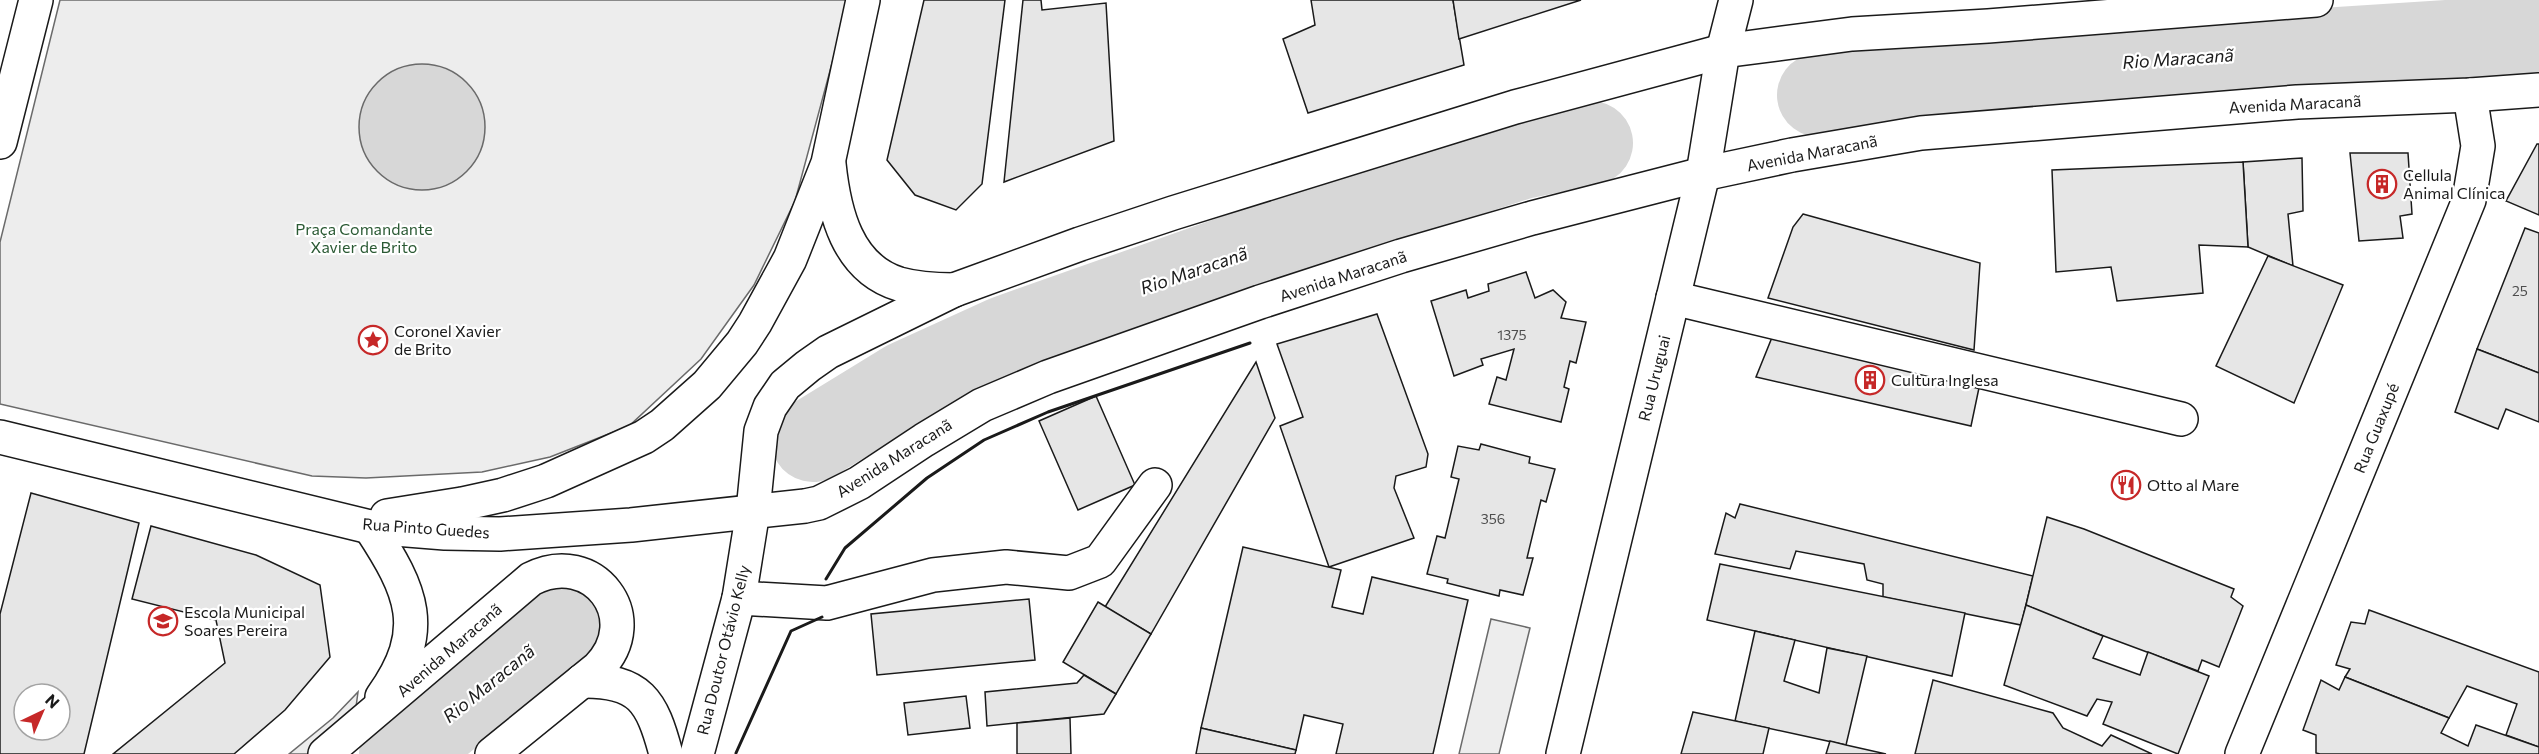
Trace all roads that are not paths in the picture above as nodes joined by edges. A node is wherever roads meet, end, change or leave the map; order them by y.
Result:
1 (36, 0) edge
2 (863, 0) edge
3 (1736, 0) edge
4 (2316, 0) edge
5 (1723, 51) junction
6 (2539, 90) edge
7 (2470, 95) junction
8 (0, 142) edge
9 (828, 163) junction
10 (1703, 174) junction
11 (954, 290) junction
12 (1673, 298) junction
13 (2181, 419) dead end
14 (0, 437) edge
15 (1155, 485) dead end
16 (753, 511) junction
17 (360, 524) junction
18 (739, 598) junction
19 (582, 681) junction
20 (362, 725) junction
21 (325, 754) edge
22 (492, 754) edge
23 (666, 754) edge
24 (697, 754) edge
25 (1563, 754) edge
26 (2242, 754) edge

1 - 8 street
2 - 9 street
3 - 5 street, Rua Uruguai
4 - 5 street
5 - 10 street, Rua Uruguai
5 - 11 street
6 - 7 street, Avenida Maracanã
7 - 10 street, Avenida Maracanã
7 - 26 street, Rua Guaxupé
9 - 11 street
9 - 17 street
10 - 12 street, Rua Uruguai
10 - 16 street, Avenida Maracanã
11 - 16 street
12 - 13 street
12 - 25 street, Rua Uruguai
14 - 17 street, Rua Pinto Guedes
15 - 18 street
16 - 17 street, Rua Pinto Guedes
16 - 18 street, Rua Doutor Otávio Kelly
17 - 20 street
18 - 24 street, Rua Doutor Otávio Kelly
19 - 20 street, Avenida Maracanã
19 - 22 street, Avenida Maracanã
19 - 23 street
20 - 21 street, Avenida Maracanã

